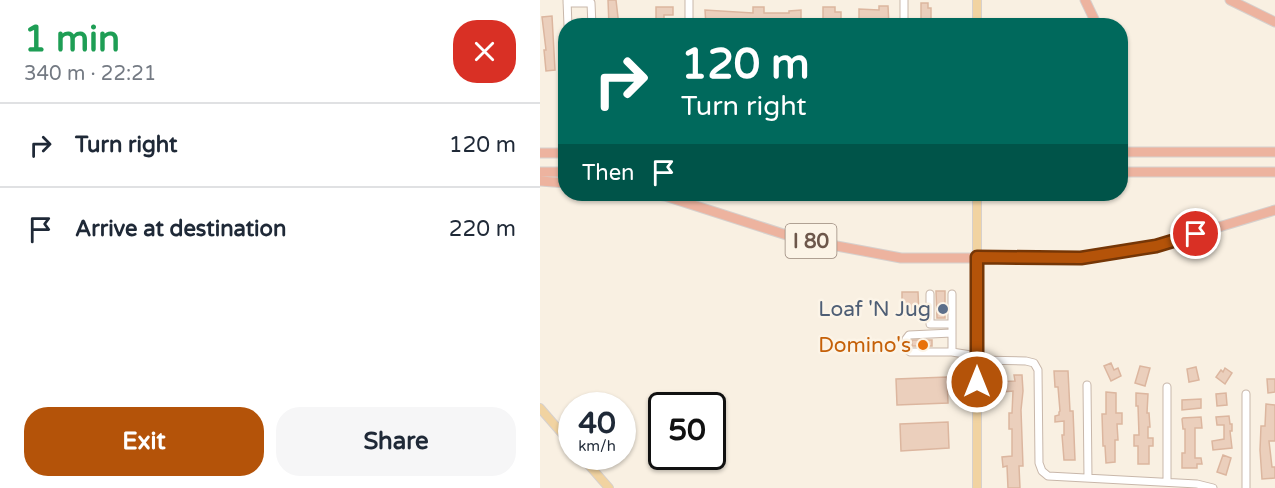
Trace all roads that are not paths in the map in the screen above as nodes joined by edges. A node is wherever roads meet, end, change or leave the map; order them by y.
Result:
1 (689, 0) edge
2 (904, 0) edge
3 (977, 0) edge
4 (1085, 0) edge
5 (1230, 0) edge
6 (567, 2) edge
7 (568, 18) edge
8 (592, 18) edge
9 (689, 18) edge
10 (904, 18) edge
11 (977, 18) edge
12 (1094, 18) edge
13 (1275, 22) edge
14 (1128, 152) edge
15 (1275, 152) edge
16 (540, 153) edge
17 (558, 153) edge
18 (540, 172) edge
19 (558, 172) edge
20 (1128, 172) edge
21 (1275, 172) edge
22 (540, 181) edge
23 (558, 182) edge
24 (681, 201) edge
25 (977, 201) edge
26 (1275, 210) edge
27 (977, 257) junction
28 (930, 294) dead end
29 (952, 294) dead end
30 (952, 324) junction
31 (952, 333) junction
32 (952, 352) junction
33 (977, 358) junction
34 (1087, 386) dead end
35 (1167, 387) dead end
36 (1246, 394) dead end
37 (540, 408) edge
38 (558, 429) edge
39 (593, 470) edge
40 (1088, 478) junction
41 (1167, 482) junction
42 (609, 488) edge
43 (977, 488) edge
44 (1213, 488) edge
45 (1246, 488) edge

1 - 9 street
2 - 10 street
3 - 11 main road
4 - 12 highway
5 - 13 highway
6 - 7 street
6 - 8 street
14 - 15 highway
16 - 17 highway
18 - 19 highway
20 - 21 highway
22 - 23 highway
24 - 27 highway, I 80
25 - 27 main road
26 - 27 highway, I 80
27 - 33 main road
28 - 30 street
29 - 30 street
30 - 31 street
31 - 32 street
31 - 32 street
32 - 33 street
33 - 40 street
33 - 43 main road
34 - 40 street
35 - 41 street
36 - 45 street
37 - 38 main road
39 - 42 main road
40 - 41 street
41 - 44 street

